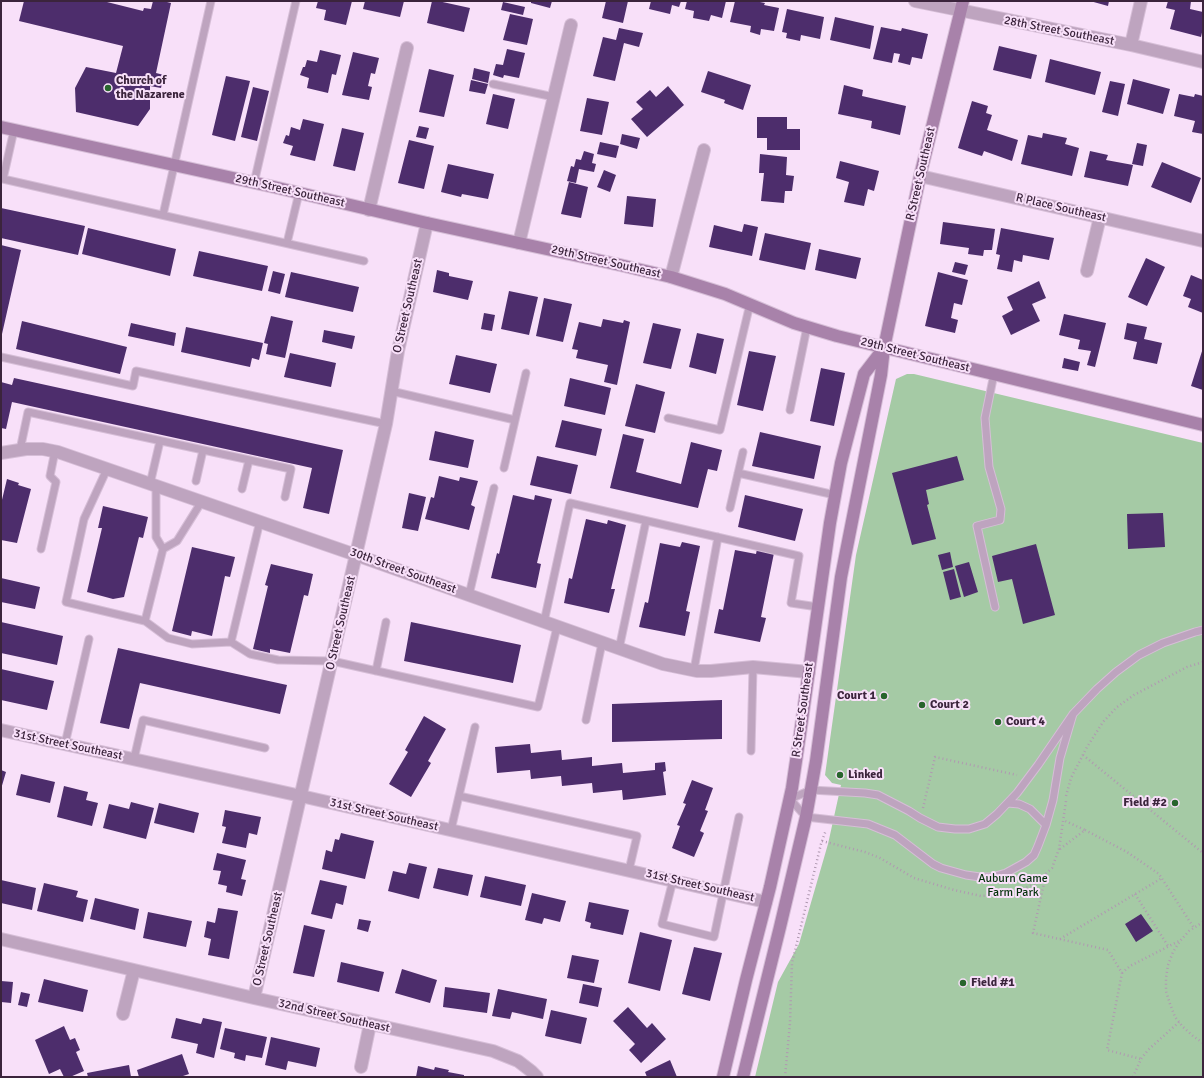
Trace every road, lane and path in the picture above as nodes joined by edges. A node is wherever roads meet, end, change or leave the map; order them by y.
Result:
1 (211, 1) edge
2 (296, 1) edge
3 (914, 1) edge
4 (1141, 1) edge
5 (961, 6) edge
6 (571, 25) dead end
7 (1131, 45) junction
8 (407, 48) dead end
9 (1203, 62) edge
10 (493, 84) dead end
11 (554, 97) junction
12 (1, 127) edge
13 (14, 130) junction
14 (704, 150) dead end
15 (174, 165) junction
16 (920, 176) junction
17 (254, 183) junction
18 (299, 193) junction
19 (369, 210) junction
20 (163, 215) junction
21 (1100, 217) junction
22 (427, 223) junction
23 (1203, 241) edge
24 (287, 243) junction
25 (519, 243) junction
26 (364, 261) dead end
27 (1087, 271) dead end
28 (671, 277) junction
29 (750, 304) junction
30 (807, 327) junction
31 (884, 348) junction
32 (1, 357) edge
33 (526, 373) dead end
34 (994, 374) junction
35 (391, 391) junction
36 (790, 410) dead end
37 (668, 418) dead end
38 (515, 420) junction
39 (386, 424) junction
40 (1203, 425) edge
41 (160, 441) junction
42 (20, 450) junction
43 (203, 450) junction
44 (54, 451) junction
45 (743, 452) dead end
46 (1, 453) edge
47 (249, 460) junction
48 (504, 468) dead end
49 (107, 469) junction
50 (738, 473) junction
51 (196, 481) dead end
52 (153, 485) junction
53 (494, 488) dead end
54 (242, 489) dead end
55 (835, 495) junction
56 (285, 497) dead end
57 (202, 501) junction
58 (730, 508) dead end
59 (646, 521) junction
60 (260, 522) junction
61 (718, 537) junction
62 (40, 549) dead end
63 (163, 549) junction
64 (356, 555) junction
65 (469, 595) junction
66 (818, 607) junction
67 (994, 607) dead end
68 (145, 621) junction
69 (386, 622) dead end
70 (544, 622) junction
71 (557, 627) junction
72 (1203, 630) edge
73 (89, 640) dead end
74 (231, 642) junction
75 (602, 643) junction
76 (619, 649) junction
77 (332, 660) junction
78 (753, 666) junction
79 (694, 670) junction
80 (376, 671) junction
81 (809, 672) junction
82 (1073, 714) junction
83 (586, 720) dead end
84 (475, 727) dead end
85 (1, 730) edge
86 (65, 744) junction
87 (265, 748) dead end
88 (751, 751) dead end
89 (1083, 755) dead end
90 (134, 759) junction
91 (1028, 778) junction
92 (811, 790) junction
93 (301, 796) junction
94 (459, 796) junction
95 (790, 799) junction
96 (1008, 803) junction
97 (739, 817) dead end
98 (806, 817) junction
99 (920, 818) junction
100 (1063, 820) dead end
101 (1046, 825) junction
102 (827, 826) dead end
103 (451, 830) junction
104 (1085, 830) junction
105 (1059, 849) dead end
106 (1203, 853) edge
107 (629, 870) junction
108 (1046, 874) dead end
109 (1162, 878) junction
110 (672, 880) junction
111 (723, 891) junction
112 (1135, 894) junction
113 (766, 902) junction
114 (1203, 922) edge
115 (1194, 928) junction
116 (1, 939) edge
117 (1060, 939) junction
118 (1180, 941) junction
119 (1168, 947) junction
120 (134, 970) junction
121 (1122, 973) junction
122 (254, 998) junction
123 (123, 1014) dead end
124 (1179, 1022) junction
125 (370, 1024) junction
126 (1203, 1043) edge
127 (1141, 1060) junction
128 (361, 1067) dead end
129 (537, 1077) edge
130 (723, 1077) edge
131 (743, 1077) edge
132 (785, 1077) edge
133 (1133, 1077) edge

1 - 15 lane
2 - 17 lane
3 - 5 street, 28th Street Southeast
4 - 7 street
5 - 7 street, 28th Street Southeast
5 - 16 street, R Street Southeast
6 - 11 street
7 - 9 street, 28th Street Southeast
8 - 19 street
10 - 11 lane
11 - 25 street
12 - 13 street, 29th Street Southeast
13 - 15 street, 29th Street Southeast
13 - 20 lane
14 - 28 street
15 - 17 street, 29th Street Southeast
15 - 20 lane
16 - 21 street, R Place Southeast
16 - 31 street, R Street Southeast
17 - 18 street, 29th Street Southeast
18 - 19 street, 29th Street Southeast
18 - 24 lane
19 - 22 street, 29th Street Southeast
20 - 24 lane
21 - 23 street, R Place Southeast
21 - 27 street
22 - 25 street, 29th Street Southeast
22 - 35 street, O Street Southeast
24 - 26 lane
25 - 28 street, 29th Street Southeast
28 - 29 street, 29th Street Southeast
29 - 30 street, 29th Street Southeast
29 - 37 lane
30 - 31 street, 29th Street Southeast
30 - 36 lane
31 - 34 street, 29th Street Southeast
31 - 55 street, R Street Southeast
31 - 92 street, R Street Southeast
32 - 39 lane
33 - 38 lane
34 - 40 street, 29th Street Southeast
34 - 67 lane
35 - 38 lane
35 - 39 street, O Street Southeast
38 - 48 lane
39 - 64 street, O Street Southeast
41 - 42 lane
41 - 43 lane
41 - 52 lane
42 - 44 street, 30th Street Southeast
42 - 46 street, 30th Street Southeast
43 - 47 lane
43 - 51 lane
44 - 49 street, 30th Street Southeast
44 - 62 lane
45 - 50 lane
47 - 54 lane
47 - 56 lane
49 - 52 street, 30th Street Southeast
49 - 68 lane
50 - 55 lane
50 - 58 lane
52 - 57 street, 30th Street Southeast
52 - 63 lane
53 - 65 lane
55 - 66 street, R Street Southeast
57 - 60 street, 30th Street Southeast
57 - 63 lane
59 - 61 lane
59 - 70 lane
59 - 76 lane
60 - 64 street, 30th Street Southeast
60 - 74 lane
61 - 66 lane
61 - 79 lane
63 - 68 lane
64 - 65 street, 30th Street Southeast
64 - 77 street, O Street Southeast
65 - 70 street, 30th Street Southeast
66 - 81 street, R Street Southeast
68 - 74 lane
69 - 80 lane
70 - 71 street, 30th Street Southeast
71 - 75 street, 30th Street Southeast
71 - 80 lane
72 - 82 lane
73 - 86 lane
74 - 77 lane
75 - 76 street, 30th Street Southeast
75 - 83 lane
76 - 79 street, 30th Street Southeast
77 - 80 lane
77 - 93 street, O Street Southeast
78 - 79 street, 30th Street Southeast
78 - 81 street, 30th Street Southeast
78 - 88 lane
81 - 95 street, R Street Southeast
82 - 91 lane
82 - 101 lane
84 - 94 lane
85 - 86 street, 31st Street Southeast
86 - 90 street, 31st Street Southeast
87 - 90 lane
89 - 106 path
90 - 93 street, 31st Street Southeast
91 - 96 lane
91 - 99 path
92 - 95 lane
92 - 98 street, R Street Southeast
92 - 99 lane
93 - 103 street, 31st Street Southeast
93 - 122 street, O Street Southeast
94 - 103 lane
94 - 107 lane
95 - 98 lane
95 - 113 street, R Street Southeast
96 - 99 lane
96 - 101 lane
97 - 111 lane
98 - 101 lane
98 - 131 street, R Street Southeast
100 - 104 path
102 - 132 path
103 - 107 street, 31st Street Southeast
104 - 105 path
104 - 109 path
107 - 110 street, 31st Street Southeast
108 - 117 path
109 - 112 path
109 - 115 path
110 - 111 street, 31st Street Southeast
110 - 111 lane
111 - 113 street, 31st Street Southeast
112 - 117 path
112 - 119 path
113 - 130 street, R Street Southeast
114 - 115 path
115 - 118 path
116 - 120 street, 32nd Street Southeast
117 - 121 path
118 - 119 path
118 - 124 path
119 - 121 path
120 - 122 street, 32nd Street Southeast
120 - 123 street
121 - 127 path
122 - 125 street, 32nd Street Southeast
124 - 126 path
124 - 127 path
125 - 128 street
125 - 129 street, 32nd Street Southeast
127 - 133 path

